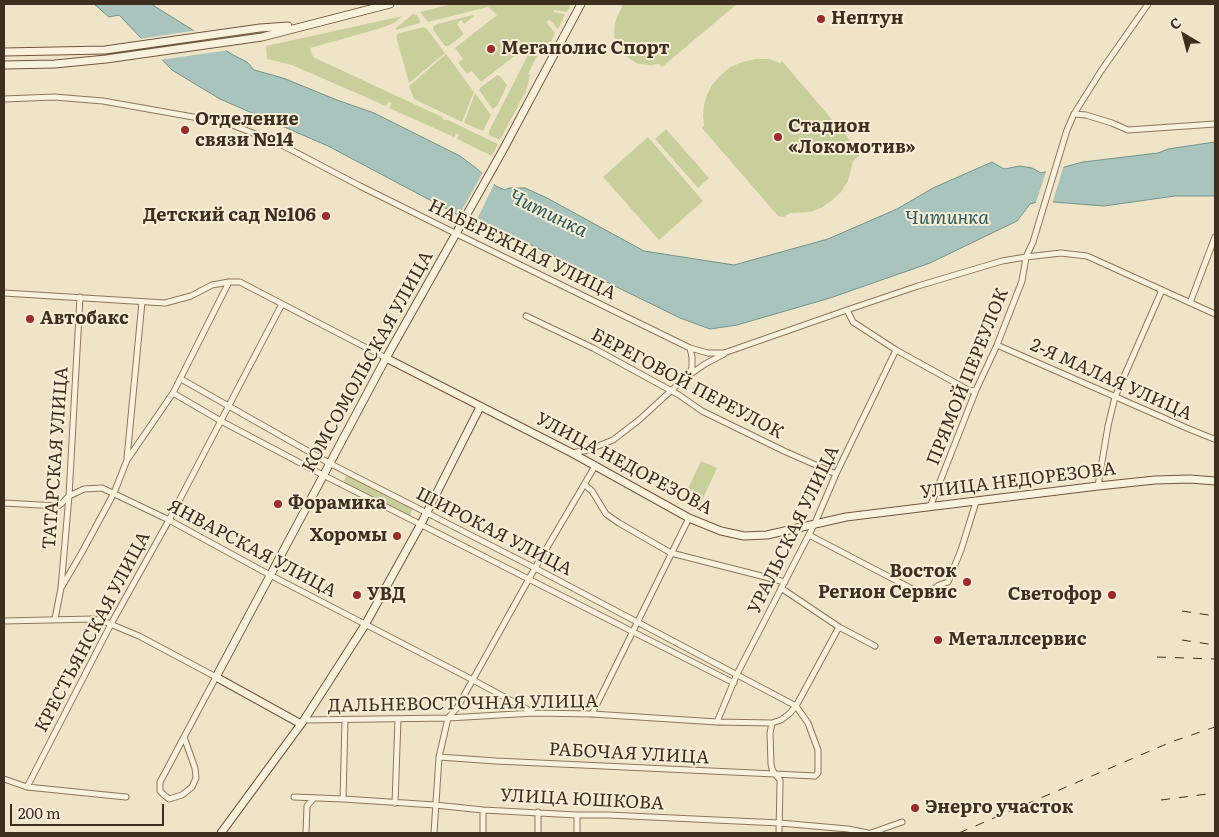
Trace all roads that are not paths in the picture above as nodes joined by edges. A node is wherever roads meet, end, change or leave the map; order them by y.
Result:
1 (390, 4) edge
2 (581, 4) edge
3 (1148, 4) edge
4 (306, 25) junction
5 (4, 52) edge
6 (4, 65) edge
7 (4, 99) edge
8 (1074, 114) junction
9 (1215, 124) edge
10 (458, 230) junction
11 (1215, 237) edge
12 (1026, 257) junction
13 (230, 282) junction
14 (1162, 290) junction
15 (4, 293) edge
16 (80, 298) junction
17 (142, 302) junction
18 (1190, 303) junction
19 (282, 304) junction
20 (847, 310) junction
21 (1215, 314) edge
22 (526, 316) dead end
23 (997, 345) junction
24 (690, 348) junction
25 (896, 350) junction
26 (724, 353) junction
27 (386, 358) junction
28 (685, 378) junction
29 (181, 380) junction
30 (976, 390) junction
31 (671, 391) junction
32 (173, 393) junction
33 (1115, 397) junction
34 (229, 407) junction
35 (480, 407) junction
36 (221, 421) junction
37 (1215, 438) edge
38 (572, 453) junction
39 (127, 460) junction
40 (329, 464) junction
41 (595, 466) junction
42 (836, 474) junction
43 (323, 475) junction
44 (1215, 481) edge
45 (585, 485) junction
46 (1098, 486) junction
47 (114, 493) junction
48 (69, 496) junction
49 (976, 502) junction
50 (4, 503) edge
51 (930, 507) junction
52 (426, 513) junction
53 (689, 518) junction
54 (169, 520) junction
55 (816, 523) junction
56 (421, 524) junction
57 (809, 535) junction
58 (671, 553) junction
59 (535, 568) junction
60 (270, 575) junction
61 (529, 579) junction
62 (784, 582) junction
63 (61, 588) junction
64 (781, 588) junction
65 (55, 619) junction
66 (4, 621) edge
67 (637, 622) junction
68 (111, 624) junction
69 (366, 625) junction
70 (839, 627) junction
71 (632, 630) junction
72 (875, 646) dead end
73 (738, 674) junction
74 (216, 677) junction
75 (473, 680) junction
76 (734, 683) junction
77 (796, 706) junction
78 (534, 713) junction
79 (592, 714) junction
80 (448, 718) junction
81 (398, 719) junction
82 (345, 720) junction
83 (303, 722) junction
84 (717, 722) junction
85 (772, 723) junction
86 (184, 737) junction
87 (439, 757) junction
88 (775, 774) junction
89 (4, 779) edge
90 (27, 787) junction
91 (250, 794) junction
92 (126, 797) dead end
93 (294, 798) dead end
94 (314, 798) junction
95 (343, 799) junction
96 (395, 803) junction
97 (435, 805) junction
98 (484, 810) junction
99 (538, 812) junction
100 (577, 815) junction
101 (902, 822) dead end
102 (780, 823) junction
103 (221, 833) edge
104 (226, 833) edge
105 (306, 833) edge
106 (434, 833) edge
107 (483, 833) edge
108 (538, 833) edge
109 (577, 833) edge
110 (779, 833) edge
111 (869, 833) edge

1 - 4 main road
2 - 10 main road, КОМСОМОЛЬСКАЯ УЛИЦА
3 - 8 street, ПРЯМОЙ ПЕРЕУЛОК
4 - 5 main road
4 - 6 main road
7 - 10 street, НАБЕРЕЖНАЯ УЛИЦА
8 - 9 street
8 - 12 street, ПРЯМОЙ ПЕРЕУЛОК
10 - 24 street, НАБЕРЕЖНАЯ УЛИЦА
10 - 27 main road, КОМСОМОЛЬСКАЯ УЛИЦА
11 - 18 street
12 - 14 street, НАБЕРЕЖНАЯ УЛИЦА
12 - 20 street, НАБЕРЕЖНАЯ УЛИЦА
12 - 23 street, ПРЯМОЙ ПЕРЕУЛОК
13 - 17 street
13 - 19 street, УЛИЦА НЕДОРЕЗОВА
13 - 29 street
14 - 18 street, НАБЕРЕЖНАЯ УЛИЦА
14 - 33 street
15 - 16 street
16 - 17 street
16 - 48 street, ТАТАРСКАЯ УЛИЦА
17 - 39 street
18 - 21 street, НАБЕРЕЖНАЯ УЛИЦА
19 - 27 street, УЛИЦА НЕДОРЕЗОВА
19 - 34 street, КРЕСТЬЯНСКАЯ УЛИЦА
20 - 25 street
20 - 26 street, НАБЕРЕЖНАЯ УЛИЦА
22 - 31 street, БЕРЕГОВОЙ ПЕРЕУЛОК
23 - 30 street, ПРЯМОЙ ПЕРЕУЛОК
23 - 33 street, 2-Я МАЛАЯ УЛИЦА
24 - 26 street, НАБЕРЕЖНАЯ УЛИЦА
24 - 28 street
25 - 30 street
25 - 42 street, УРАЛЬСКАЯ УЛИЦА
26 - 28 street
27 - 35 main road, УЛИЦА НЕДОРЕЗОВА
27 - 40 main road, КОМСОМОЛЬСКАЯ УЛИЦА
28 - 31 street
29 - 32 street
29 - 34 street, ШИРОКАЯ УЛИЦА
30 - 51 street, ПРЯМОЙ ПЕРЕУЛОК
31 - 38 street
31 - 42 street, БЕРЕГОВОЙ ПЕРЕУЛОК
32 - 36 street, ШИРОКАЯ УЛИЦА
32 - 39 street
33 - 37 street, 2-Я МАЛАЯ УЛИЦА
33 - 46 street
34 - 36 street, КРЕСТЬЯНСКАЯ УЛИЦА
34 - 40 street, ШИРОКАЯ УЛИЦА
35 - 38 main road, УЛИЦА НЕДОРЕЗОВА
35 - 52 main road
36 - 43 street, ШИРОКАЯ УЛИЦА
36 - 54 street, КРЕСТЬЯНСКАЯ УЛИЦА
38 - 41 main road, УЛИЦА НЕДОРЕЗОВА
39 - 47 street
40 - 43 main road, КОМСОМОЛЬСКАЯ УЛИЦА
40 - 52 street, ШИРОКАЯ УЛИЦА
41 - 45 street
41 - 53 main road, УЛИЦА НЕДОРЕЗОВА
42 - 55 street, УРАЛЬСКАЯ УЛИЦА
43 - 56 street, ШИРОКАЯ УЛИЦА
43 - 60 main road, КОМСОМОЛЬСКАЯ УЛИЦА
44 - 46 main road, УЛИЦА НЕДОРЕЗОВА
45 - 58 street
45 - 59 street
46 - 49 main road, УЛИЦА НЕДОРЕЗОВА
47 - 48 street, ЯНВАРСКАЯ УЛИЦА
47 - 54 street, ЯНВАРСКАЯ УЛИЦА
47 - 63 street
48 - 50 street, ЯНВАРСКАЯ УЛИЦА
48 - 63 street, ТАТАРСКАЯ УЛИЦА
49 - 51 main road, УЛИЦА НЕДОРЕЗОВА
49 - 57 street
51 - 55 main road, УЛИЦА НЕДОРЕЗОВА
52 - 56 main road
52 - 59 street, ШИРОКАЯ УЛИЦА
53 - 55 main road, УЛИЦА НЕДОРЕЗОВА
53 - 58 street
54 - 60 street, ЯНВАРСКАЯ УЛИЦА
54 - 68 street, КРЕСТЬЯНСКАЯ УЛИЦА
55 - 57 street, УРАЛЬСКАЯ УЛИЦА
56 - 61 street, ШИРОКАЯ УЛИЦА
56 - 69 main road
57 - 62 street, УРАЛЬСКАЯ УЛИЦА
58 - 62 street
58 - 67 street
59 - 61 street
59 - 67 street, ШИРОКАЯ УЛИЦА
60 - 69 street, ЯНВАРСКАЯ УЛИЦА
60 - 74 main road, КОМСОМОЛЬСКАЯ УЛИЦА
61 - 71 street, ШИРОКАЯ УЛИЦА
61 - 75 street
62 - 64 street, УРАЛЬСКАЯ УЛИЦА
63 - 65 street, ТАТАРСКАЯ УЛИЦА
64 - 70 street
64 - 73 street, УРАЛЬСКАЯ УЛИЦА
65 - 66 street
65 - 68 street
67 - 71 street
67 - 73 street, ШИРОКАЯ УЛИЦА
68 - 74 street
68 - 90 street, КРЕСТЬЯНСКАЯ УЛИЦА
69 - 75 street, ЯНВАРСКАЯ УЛИЦА
69 - 83 main road
70 - 72 street
70 - 77 street
71 - 76 street, ШИРОКАЯ УЛИЦА
71 - 79 street
73 - 76 street, УРАЛЬСКАЯ УЛИЦА
73 - 77 street, ШИРОКАЯ УЛИЦА
74 - 83 main road
74 - 86 street, КОМСОМОЛЬСКАЯ УЛИЦА
75 - 78 street, ЯНВАРСКАЯ УЛИЦА
75 - 80 street
76 - 84 street, УРАЛЬСКАЯ УЛИЦА
77 - 85 street
77 - 88 street, РАБОЧАЯ УЛИЦА
78 - 79 street, ДАЛЬНЕВОСТОЧНАЯ УЛИЦА
78 - 80 street, ДАЛЬНЕВОСТОЧНАЯ УЛИЦА
79 - 84 street, ДАЛЬНЕВОСТОЧНАЯ УЛИЦА
80 - 81 street, ДАЛЬНЕВОСТОЧНАЯ УЛИЦА
80 - 87 street
81 - 82 street, ДАЛЬНЕВОСТОЧНАЯ УЛИЦА
81 - 96 street
82 - 83 street, ДАЛЬНЕВОСТОЧНАЯ УЛИЦА
82 - 95 street
83 - 91 main road
84 - 85 street, ДАЛЬНЕВОСТОЧНАЯ УЛИЦА
85 - 88 street
86 - 86 street, КОМСОМОЛЬСКАЯ УЛИЦА
87 - 88 street, РАБОЧАЯ УЛИЦА
87 - 97 street
88 - 102 street
89 - 90 street
90 - 92 street
91 - 103 main road
91 - 104 main road
93 - 94 street, УЛИЦА ЮШКОВА
94 - 95 street, УЛИЦА ЮШКОВА
94 - 105 street
95 - 96 street, УЛИЦА ЮШКОВА
96 - 97 street, УЛИЦА ЮШКОВА
97 - 98 street, УЛИЦА ЮШКОВА
97 - 106 street
98 - 99 street, УЛИЦА ЮШКОВА
98 - 107 street
99 - 100 street, УЛИЦА ЮШКОВА
99 - 108 street
100 - 102 street, УЛИЦА ЮШКОВА
100 - 109 street
101 - 111 street, УЛИЦА ЮШКОВА
102 - 110 street
102 - 111 street, УЛИЦА ЮШКОВА

